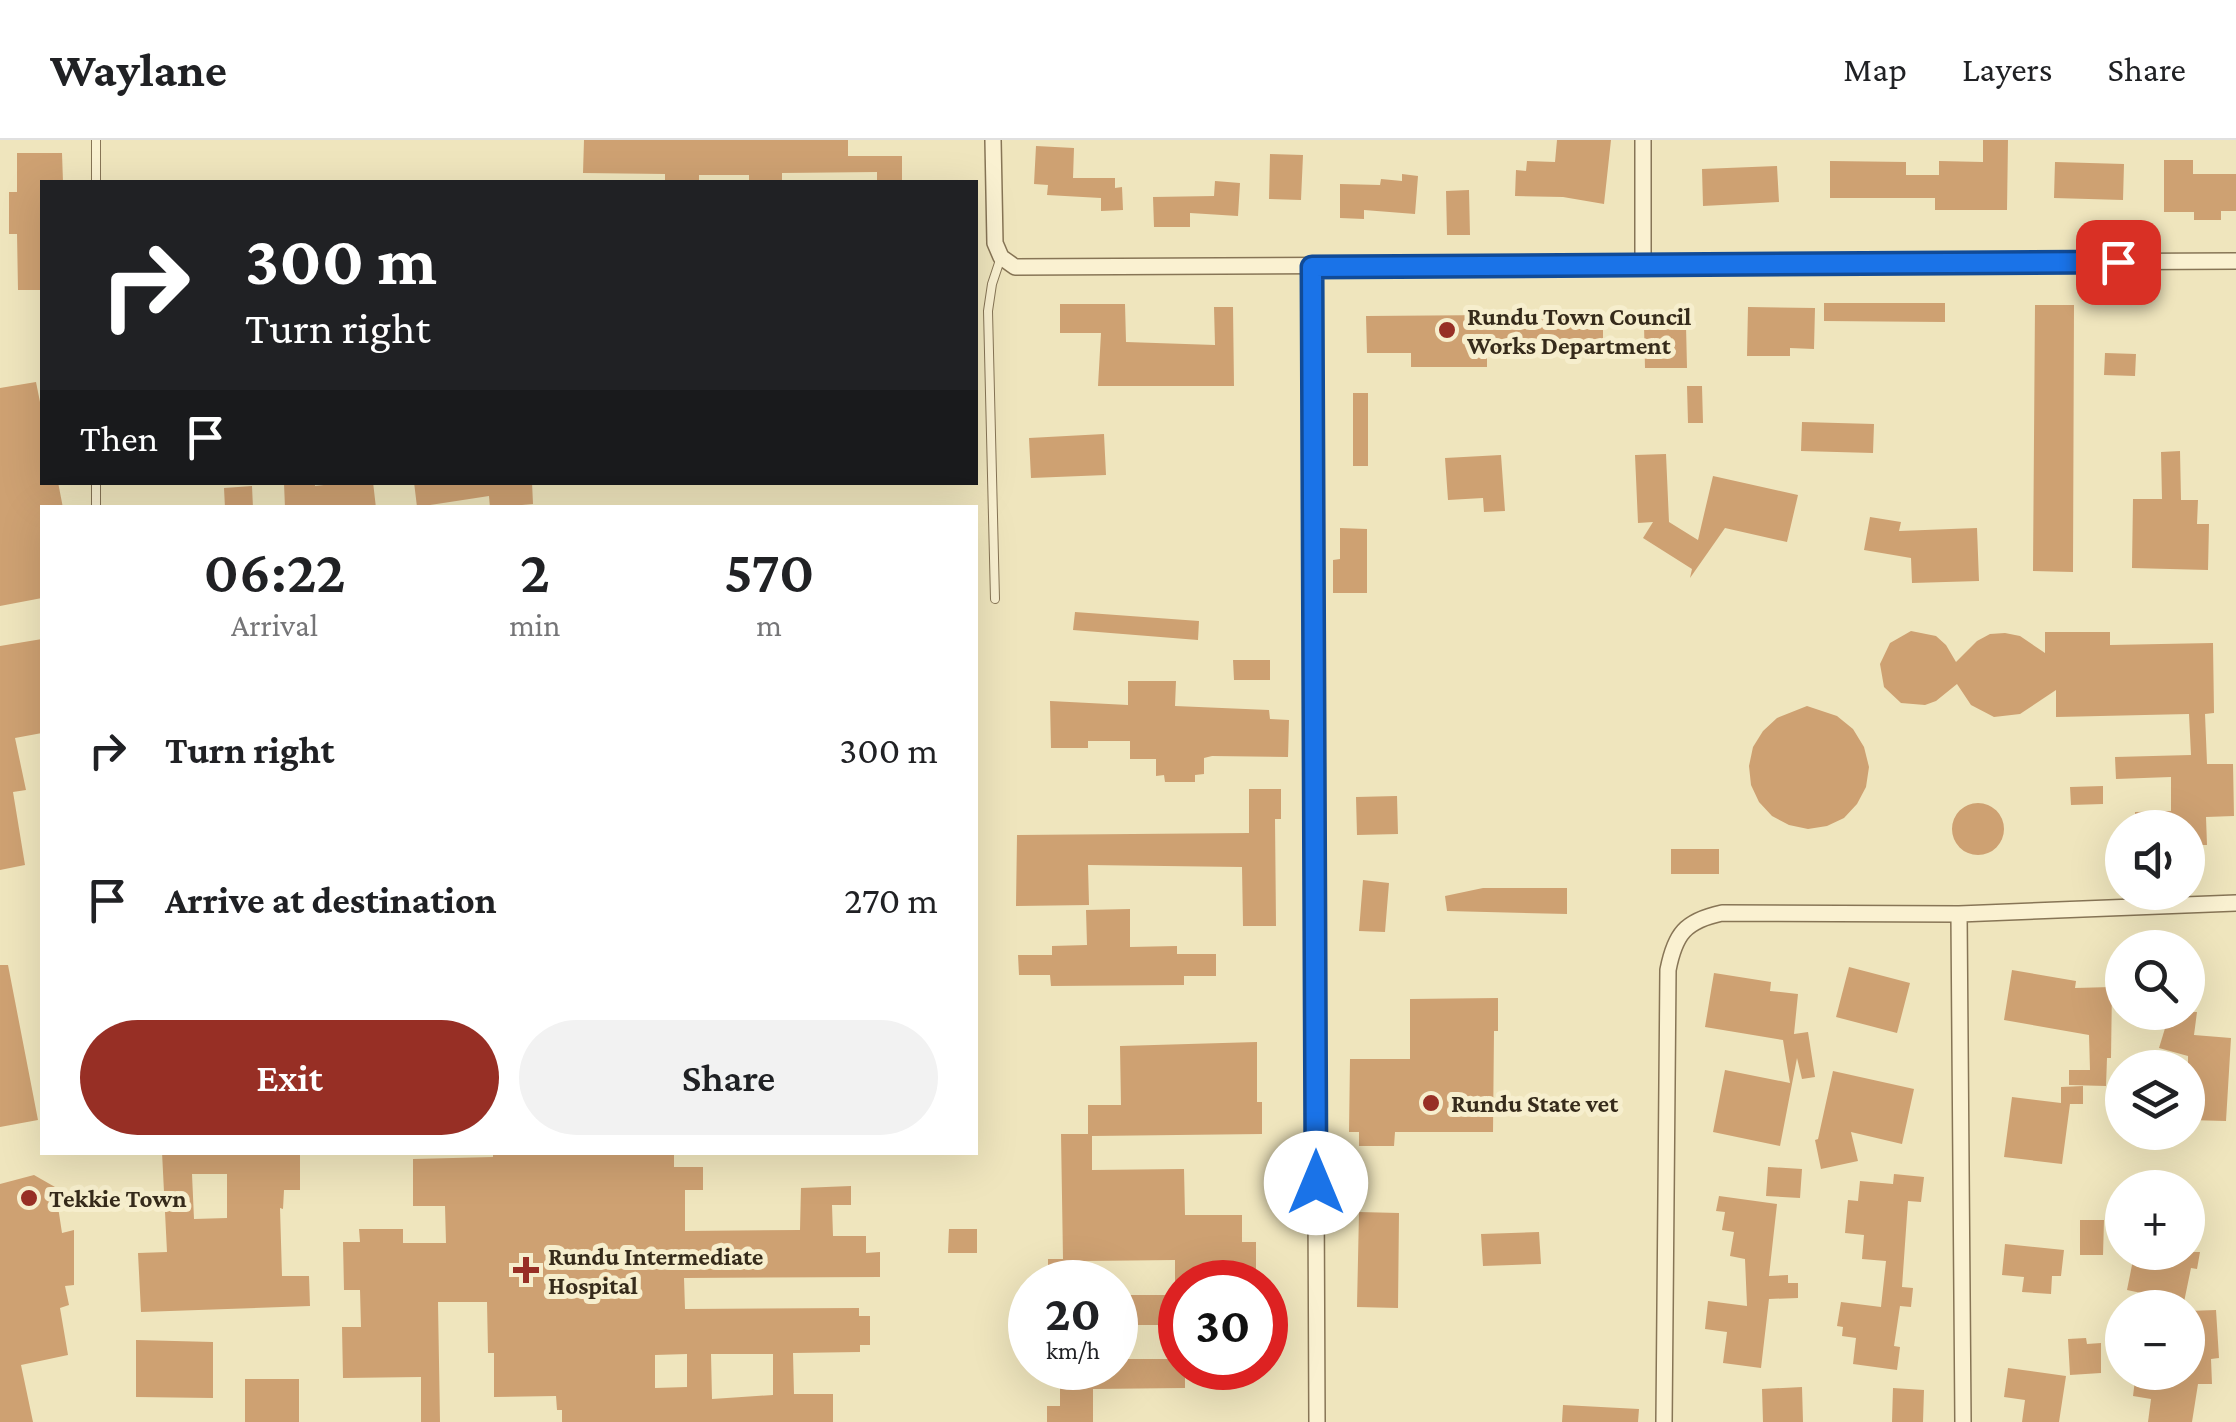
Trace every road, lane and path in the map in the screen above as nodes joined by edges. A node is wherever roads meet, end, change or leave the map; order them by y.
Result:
1 (96, 140) edge
2 (993, 140) edge
3 (1644, 140) edge
4 (96, 180) edge
5 (1001, 257) junction
6 (2236, 261) edge
7 (1644, 264) junction
8 (1312, 267) junction
9 (995, 599) dead end
10 (2236, 904) edge
11 (1959, 914) junction
12 (1316, 1422) edge
13 (1664, 1422) edge
14 (1964, 1422) edge

1 - 4 lane
2 - 5 street
3 - 7 street
5 - 8 street
5 - 9 lane
6 - 7 street
7 - 8 street
8 - 12 street
10 - 11 street
11 - 13 street
11 - 14 street

